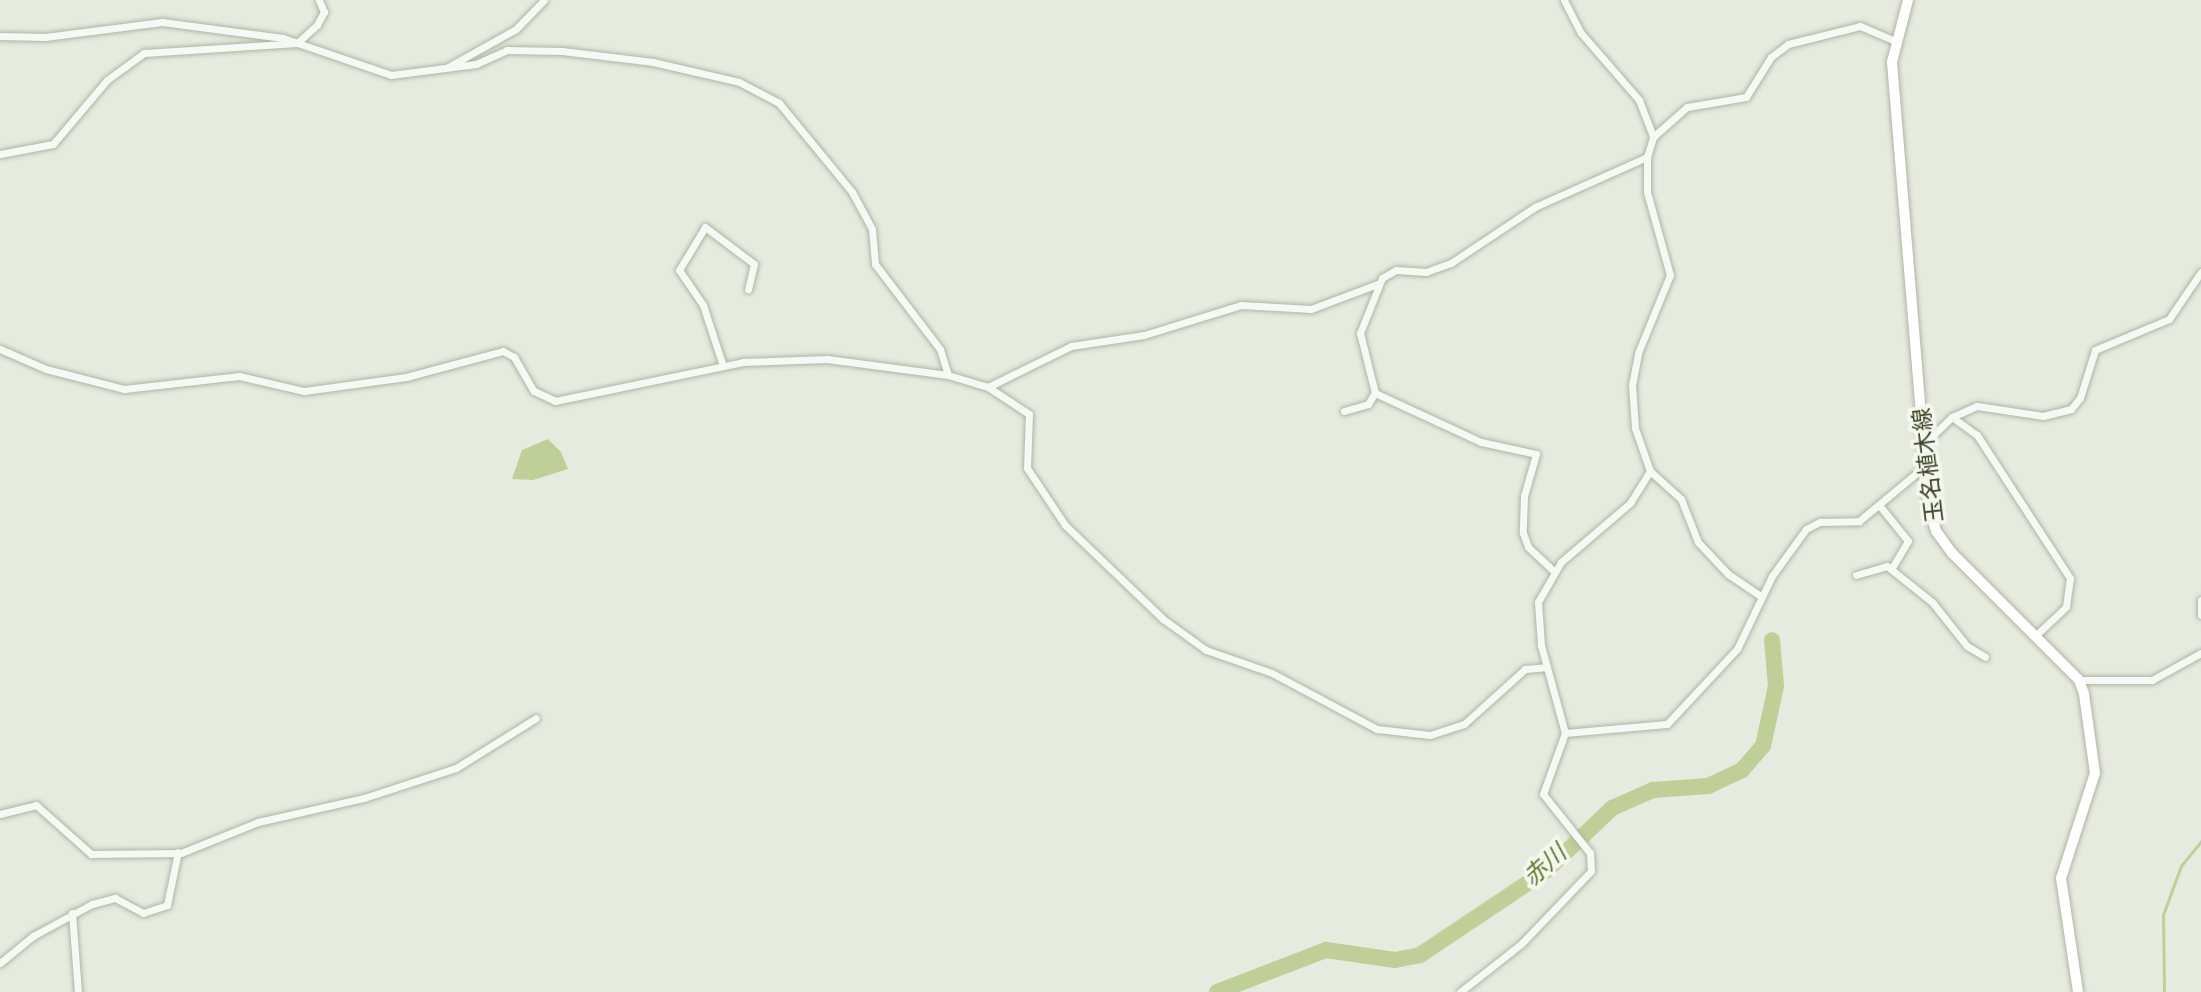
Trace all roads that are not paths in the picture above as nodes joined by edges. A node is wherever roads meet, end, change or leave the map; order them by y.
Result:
1 (319, 0) edge
2 (544, 0) edge
3 (1564, 0) edge
4 (1908, 0) edge
5 (0, 36) edge
6 (1895, 41) junction
7 (297, 43) junction
8 (445, 69) junction
9 (1653, 136) junction
10 (0, 154) edge
11 (1647, 157) junction
12 (2201, 272) edge
13 (1377, 284) junction
14 (748, 289) dead end
15 (1, 347) edge
16 (723, 366) junction
17 (948, 376) junction
18 (988, 387) junction
19 (1375, 393) junction
20 (1344, 411) dead end
21 (1952, 417) junction
22 (1926, 443) junction
23 (1926, 465) junction
24 (1650, 471) junction
25 (1879, 505) junction
26 (1891, 569) junction
27 (1554, 571) junction
28 (1856, 575) dead end
29 (1762, 597) junction
30 (2201, 600) edge
31 (2201, 615) edge
32 (2036, 635) junction
33 (2201, 653) edge
34 (1985, 657) dead end
35 (1546, 667) junction
36 (2079, 680) junction
37 (536, 718) dead end
38 (1565, 733) junction
39 (0, 814) edge
40 (178, 852) junction
41 (72, 913) junction
42 (0, 963) edge
43 (78, 992) edge
44 (1460, 992) edge
45 (2078, 992) edge

1 - 7 street
2 - 8 street
3 - 9 street
4 - 6 main road, 玉名植木線
5 - 7 street
6 - 9 street
6 - 22 main road, 玉名植木線
7 - 8 street
7 - 10 street
8 - 17 street
9 - 11 street
11 - 13 street
11 - 24 street
12 - 21 street
13 - 18 street
13 - 19 street
14 - 16 street
15 - 16 street
16 - 17 street
17 - 18 street
18 - 35 street
19 - 20 street
19 - 27 street
21 - 22 street
21 - 32 street
22 - 23 main road, 玉名植木線
23 - 25 street
23 - 32 main road, 玉名植木線
24 - 27 street
24 - 29 street
25 - 26 street
25 - 29 street
26 - 28 street
26 - 34 street
27 - 35 street
29 - 38 street
30 - 31 street
32 - 36 main road, 玉名植木線
33 - 36 street
35 - 38 street
36 - 45 main road, 玉名植木線
37 - 40 street
38 - 44 street
39 - 40 street
40 - 41 street
41 - 42 street
41 - 43 street

